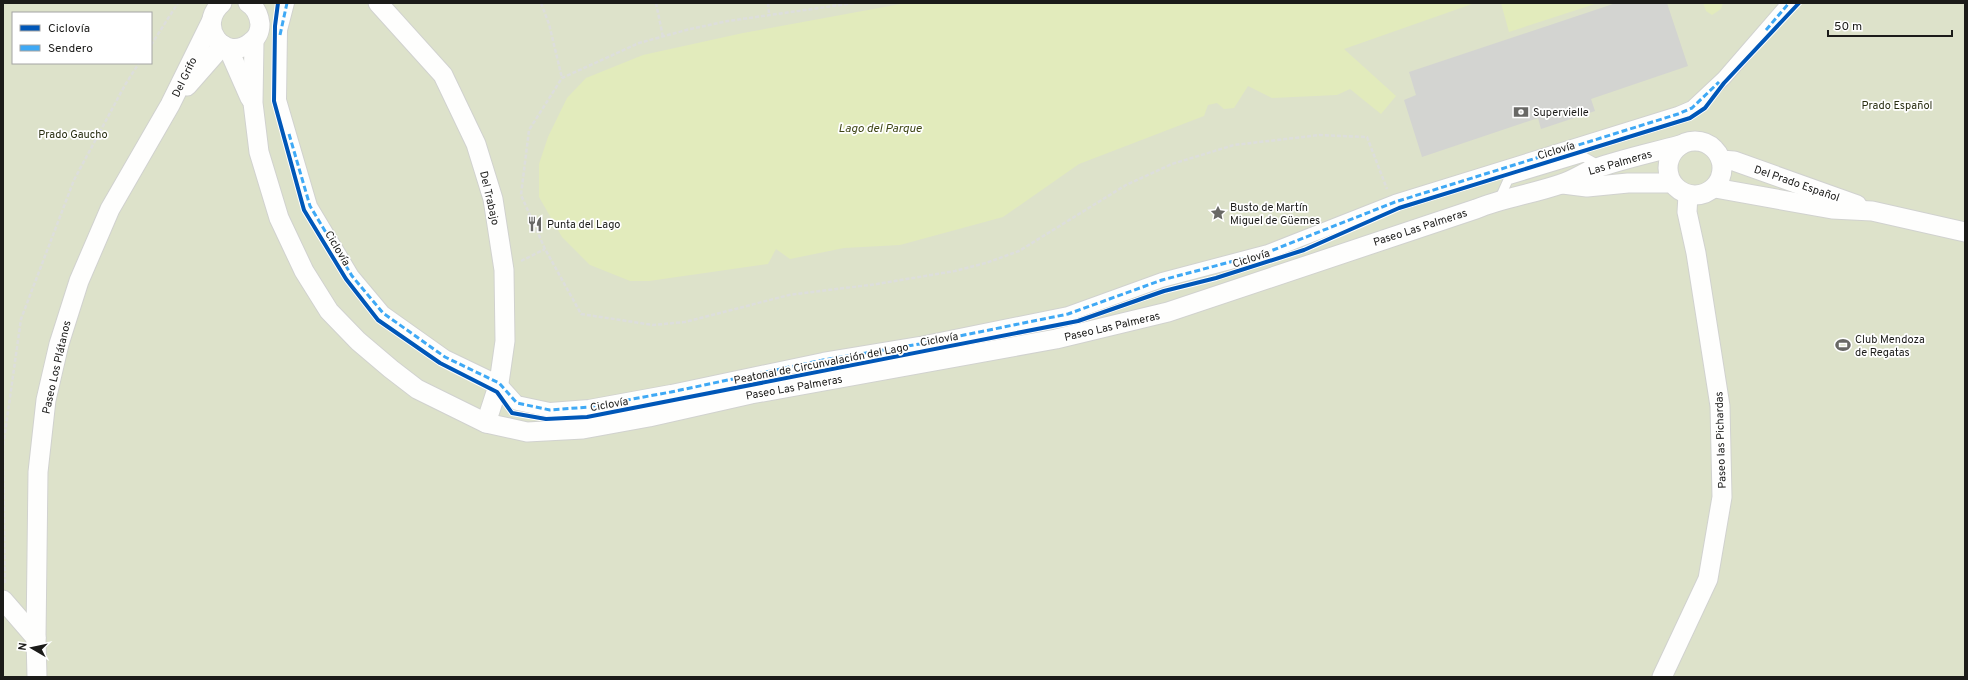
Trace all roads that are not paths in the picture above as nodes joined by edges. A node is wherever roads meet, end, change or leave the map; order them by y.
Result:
1 (222, 3) edge
2 (287, 3) edge
3 (378, 3) edge
4 (1790, 3) edge
5 (253, 5) edge
6 (211, 22) junction
7 (254, 40) junction
8 (226, 47) junction
9 (253, 103) junction
10 (170, 105) junction
11 (1680, 145) junction
12 (1721, 160) junction
13 (1601, 167) junction
14 (1672, 183) junction
15 (1563, 184) junction
16 (1715, 188) junction
17 (1688, 195) junction
18 (1500, 200) junction
19 (1872, 211) junction
20 (1965, 232) edge
21 (499, 383) junction
22 (486, 423) junction
23 (4, 601) edge
24 (36, 638) junction
25 (37, 677) edge
26 (1662, 677) edge

1 - 6 street, Del Grifo
2 - 21 street, Peatonal de Circunvalación del Lago
3 - 21 street, Del Trabajo
4 - 21 street, Peatonal de Circunvalación del Lago
5 - 7 street
6 - 8 street
6 - 10 street, Del Grifo
7 - 8 street
7 - 9 street
8 - 9 street
8 - 10 street, Del Grifo
9 - 22 street, Paseo Las Palmeras
10 - 24 street, Paseo Los Plátanos
11 - 12 street
11 - 13 street, Las Palmeras
11 - 14 street
12 - 16 street
12 - 19 street, Del Prado Español
13 - 15 street, Las Palmeras
13 - 18 lane
14 - 15 street, Las Palmeras
14 - 17 street
15 - 18 street, Las Palmeras
16 - 17 street
16 - 19 street, Del Prado Español
17 - 26 street, Paseo las Pichardas
18 - 22 street, Paseo Las Palmeras
19 - 20 street, Del Prado Español
21 - 22 street, Del Trabajo
23 - 24 street
24 - 25 street, Paseo Los Plátanos

